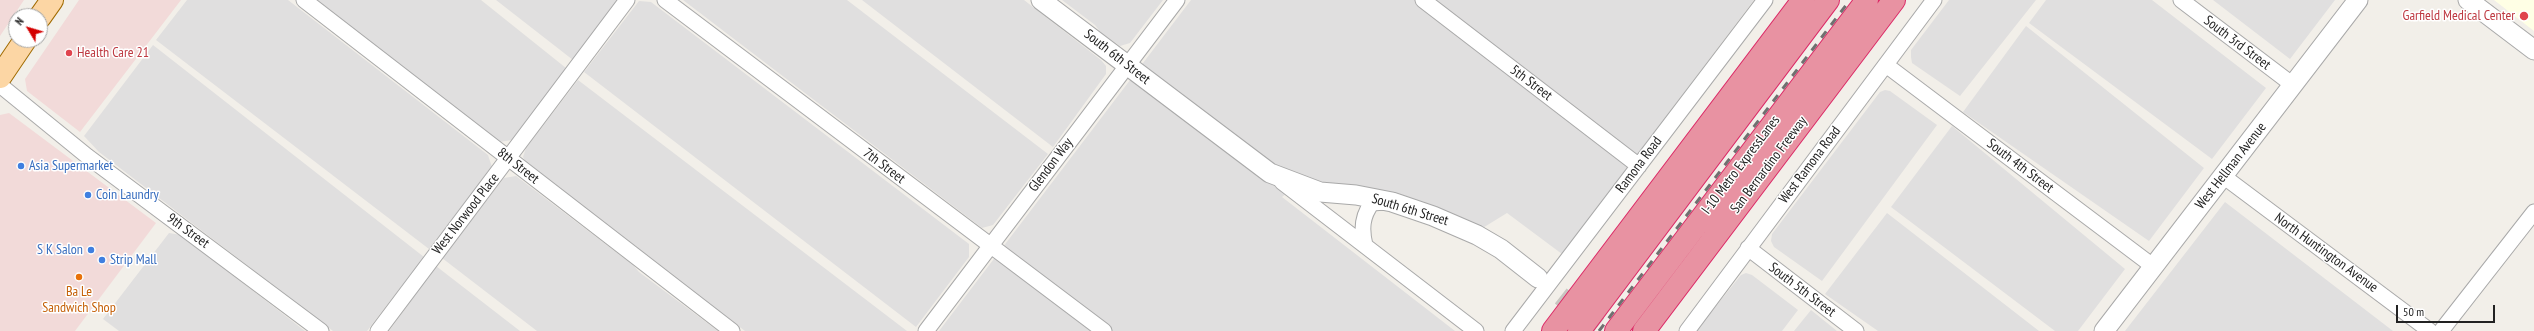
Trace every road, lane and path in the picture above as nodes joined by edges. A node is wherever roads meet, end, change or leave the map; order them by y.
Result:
1 (304, 0) edge
2 (627, 0) edge
3 (665, 0) edge
4 (1041, 0) edge
5 (1177, 0) edge
6 (1423, 0) edge
7 (1765, 0) edge
8 (1803, 0) edge
9 (1828, 0) edge
10 (1867, 0) edge
11 (1894, 0) edge
12 (1934, 0) edge
13 (2181, 0) edge
14 (2358, 0) edge
15 (2468, 0) edge
16 (20, 48) edge
17 (2534, 50) edge
18 (1128, 65) junction
19 (1886, 65) junction
20 (0, 77) edge
21 (0, 85) edge
22 (2293, 86) junction
23 (509, 158) junction
24 (1639, 166) junction
25 (1270, 173) junction
26 (2223, 176) junction
27 (1392, 202) junction
28 (2534, 212) edge
29 (1365, 245) junction
30 (990, 246) junction
31 (1748, 248) junction
32 (2154, 267) junction
33 (1538, 278) tunnel mouth
34 (321, 331) edge
35 (378, 331) edge
36 (732, 331) edge
37 (926, 331) edge
38 (1104, 331) edge
39 (1476, 331) edge
40 (1513, 331) edge
41 (1553, 331) edge
42 (1579, 331) edge
43 (1616, 331) edge
44 (1644, 331) edge
45 (1687, 331) edge
46 (1856, 331) edge
47 (2104, 331) edge
48 (2430, 331) edge
49 (2441, 331) edge

1 - 23 street, 8th Street
2 - 23 street, West Norwood Place
3 - 30 street, 7th Street
4 - 18 street, South 6th Street
5 - 18 street, Glendon Way
6 - 24 street, 5th Street
7 - 24 street, Ramona Road
8 - 41 highway
9 - 42 highway
10 - 43 highway, I-10 Metro ExpressLanes
11 - 44 highway, San Bernardino Freeway
12 - 19 street, West Ramona Road
13 - 22 street, South 3rd Street
14 - 22 street, West Hellman Avenue
15 - 17 street
16 - 20 main road
18 - 25 street, South 6th Street
18 - 30 street, Glendon Way
19 - 31 street, West Ramona Road
19 - 32 street, South 4th Street
21 - 34 street, 9th Street
22 - 26 street, West Hellman Avenue
23 - 35 street, West Norwood Place
23 - 36 street, 8th Street
24 - 40 street, Ramona Road
25 - 27 street, South 6th Street
25 - 29 street, South 6th Street
26 - 32 street, West Hellman Avenue
26 - 48 street, North Huntington Avenue
27 - 29 street
27 - 33 street, South 6th Street
28 - 49 street
29 - 39 street, South 6th Street
30 - 37 street, Glendon Way
30 - 38 street, 7th Street
31 - 45 street, West Ramona Road
31 - 46 street, South 5th Street
32 - 47 street, West Hellman Avenue

